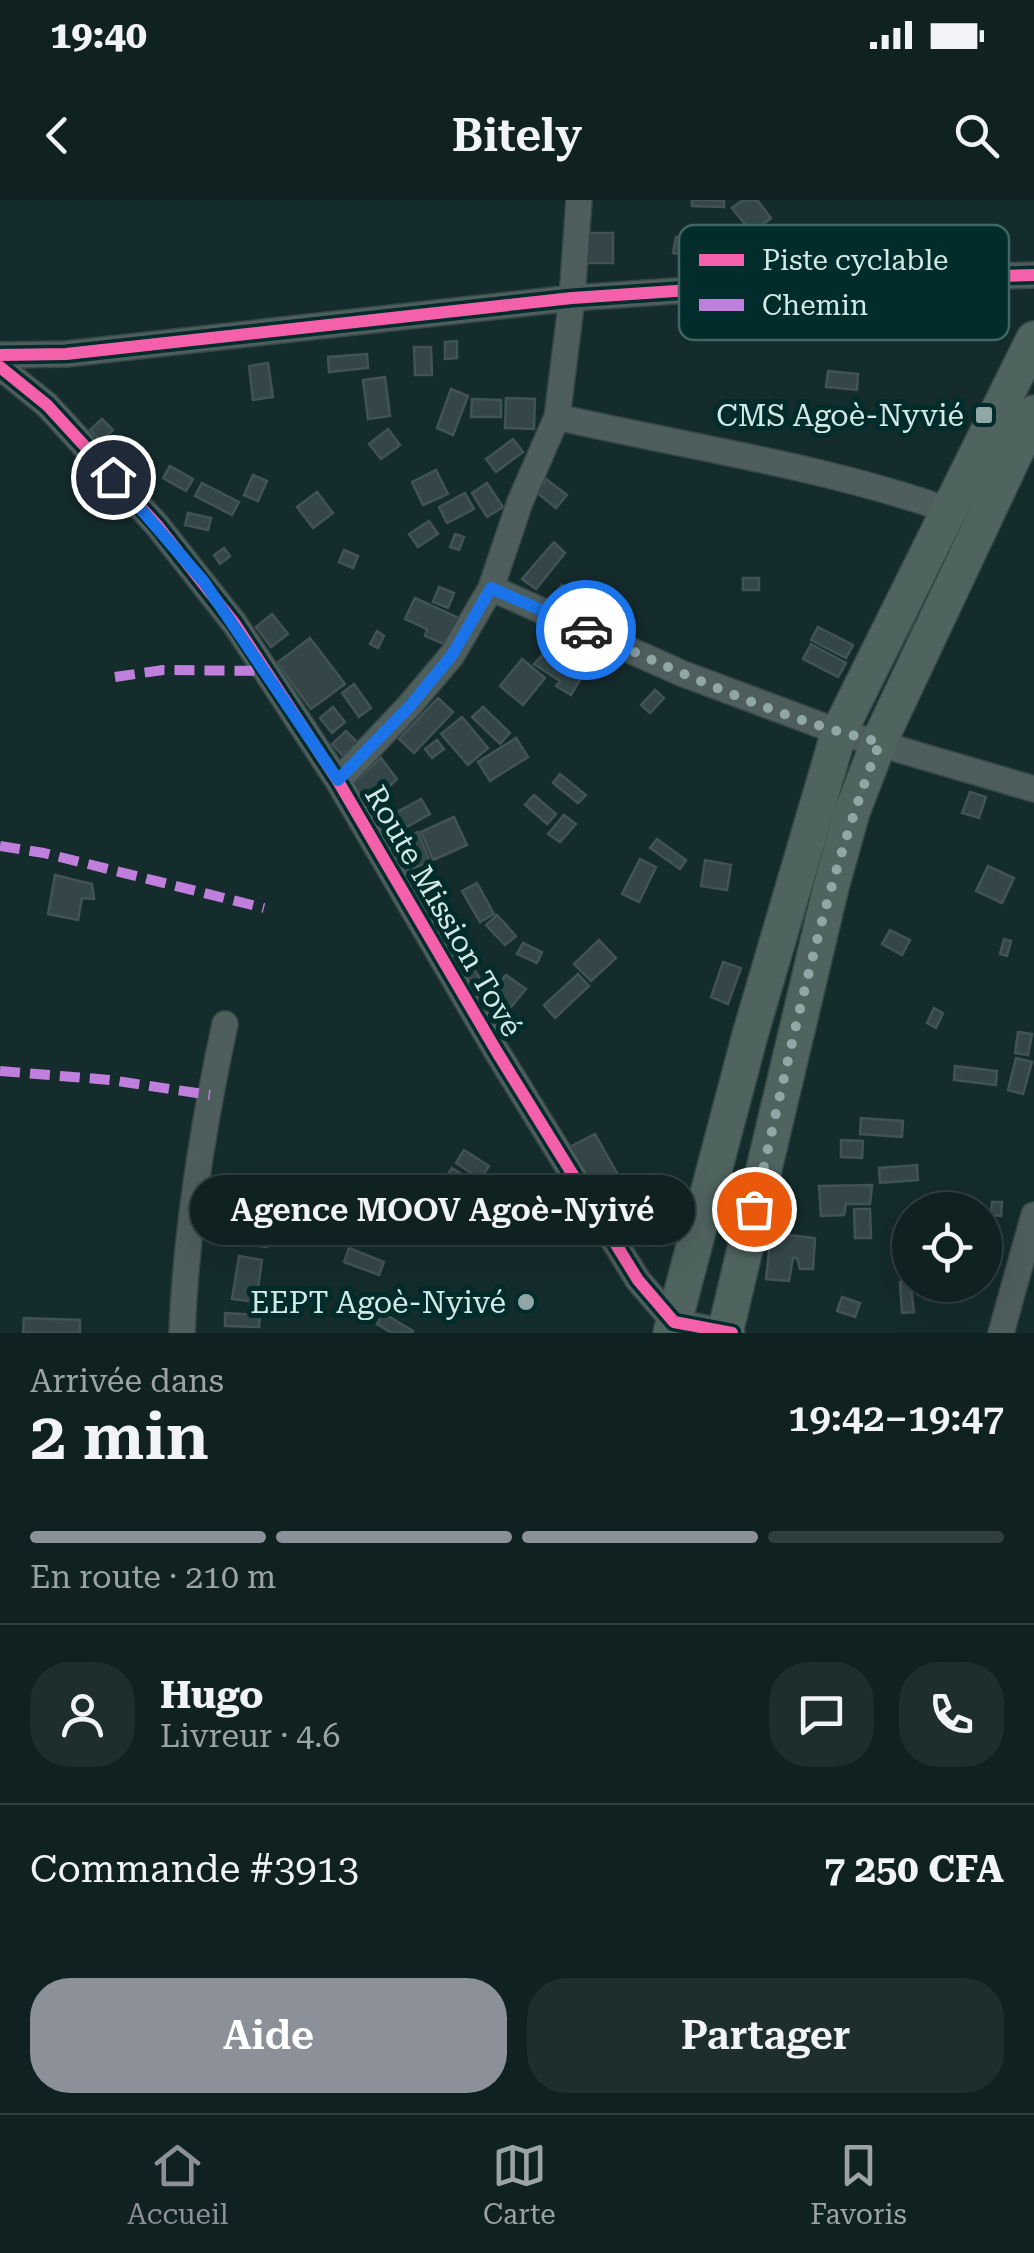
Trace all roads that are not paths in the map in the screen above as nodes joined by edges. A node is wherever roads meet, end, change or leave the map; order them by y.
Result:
1 (579, 200) edge
2 (1034, 275) edge
3 (1009, 276) edge
4 (679, 291) edge
5 (572, 298) junction
6 (1034, 340) edge
7 (0, 356) edge
8 (0, 367) edge
9 (1034, 413) edge
10 (557, 418) junction
11 (951, 511) junction
12 (491, 588) junction
13 (839, 732) junction
14 (880, 742) junction
15 (338, 780) junction
16 (1034, 789) edge
17 (225, 1024) dead end
18 (1034, 1215) edge
19 (673, 1327) edge
20 (182, 1333) edge
21 (727, 1333) edge
22 (1002, 1333) edge

1 - 5 street
2 - 3 street
4 - 5 street
5 - 7 street
5 - 10 street
6 - 11 highway
8 - 15 street, Route Mission Tové
9 - 14 highway
10 - 11 street
10 - 12 street
11 - 13 highway
12 - 13 street
12 - 15 street
13 - 14 street
13 - 19 highway
14 - 16 street
14 - 21 highway
15 - 19 street, Route Mission Tové
17 - 20 street
18 - 22 street
19 - 21 street

